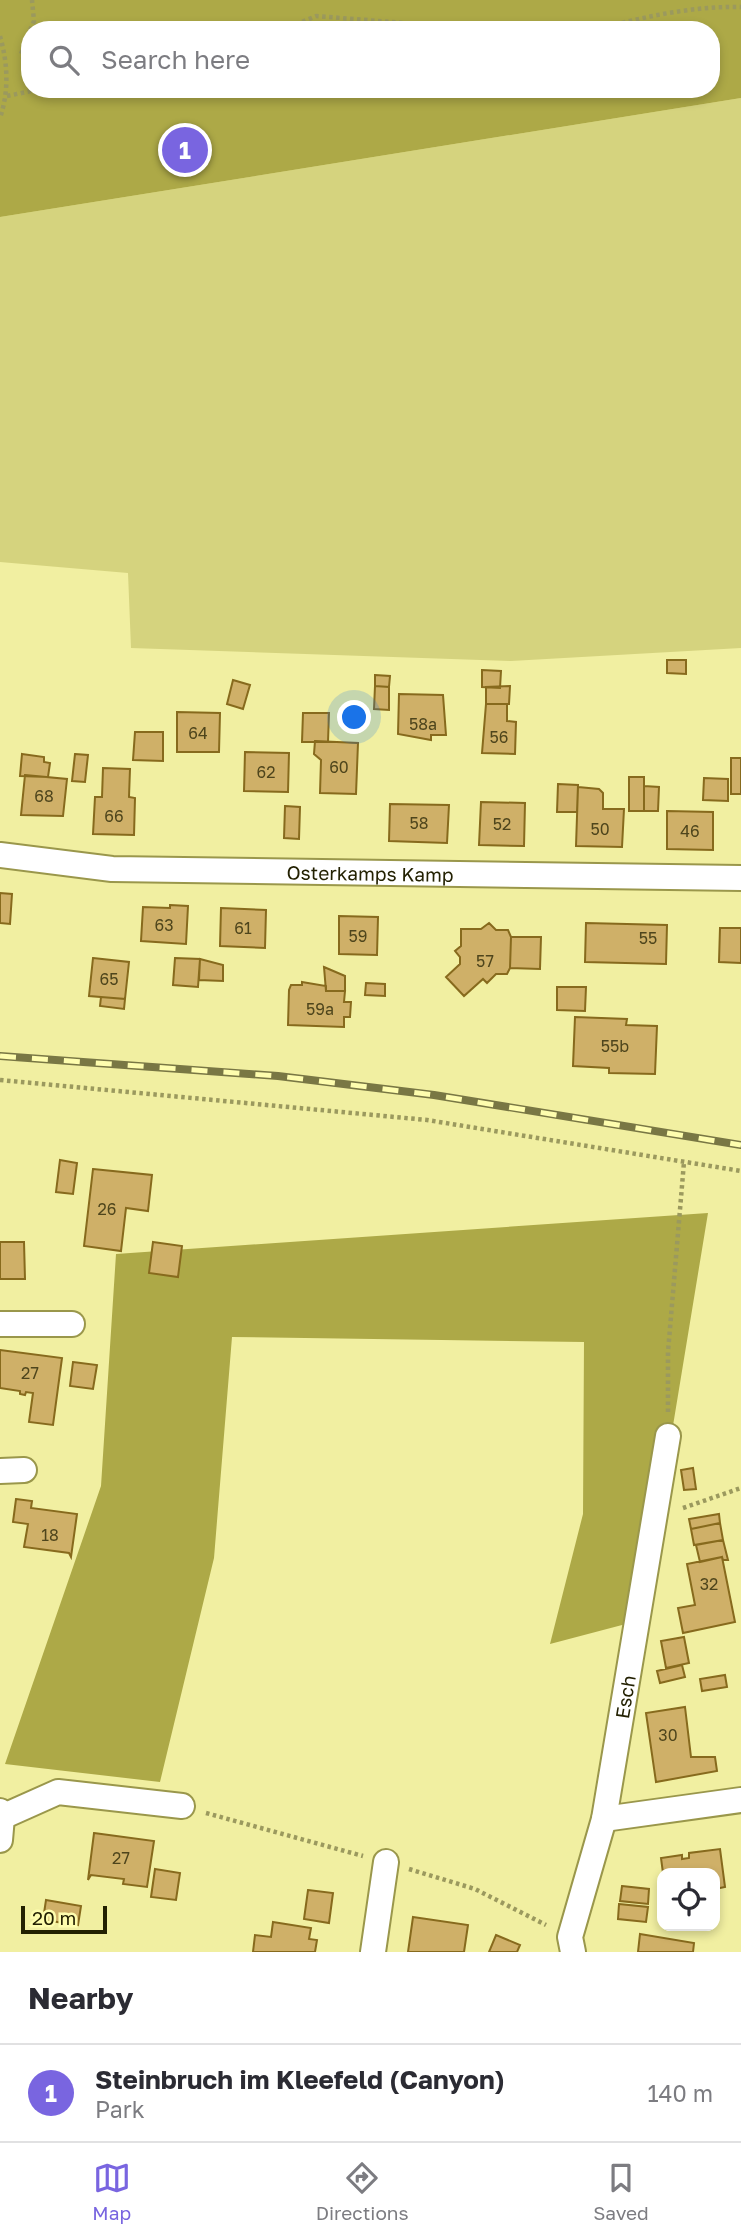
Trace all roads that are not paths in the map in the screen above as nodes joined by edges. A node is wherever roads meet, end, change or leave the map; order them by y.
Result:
1 (0, 855) edge
2 (741, 878) edge
3 (0, 1324) edge
4 (72, 1324) dead end
5 (668, 1436) road end
6 (741, 1800) edge
7 (182, 1806) road end
8 (604, 1819) junction
9 (1, 1823) edge
10 (386, 1862) road end
11 (571, 1944) edge
12 (373, 1952) edge

1 - 2 street, Osterkamps Kamp
3 - 4 street
5 - 8 street, Esch
6 - 8 street
7 - 9 street
8 - 11 street, Esch
10 - 12 street

